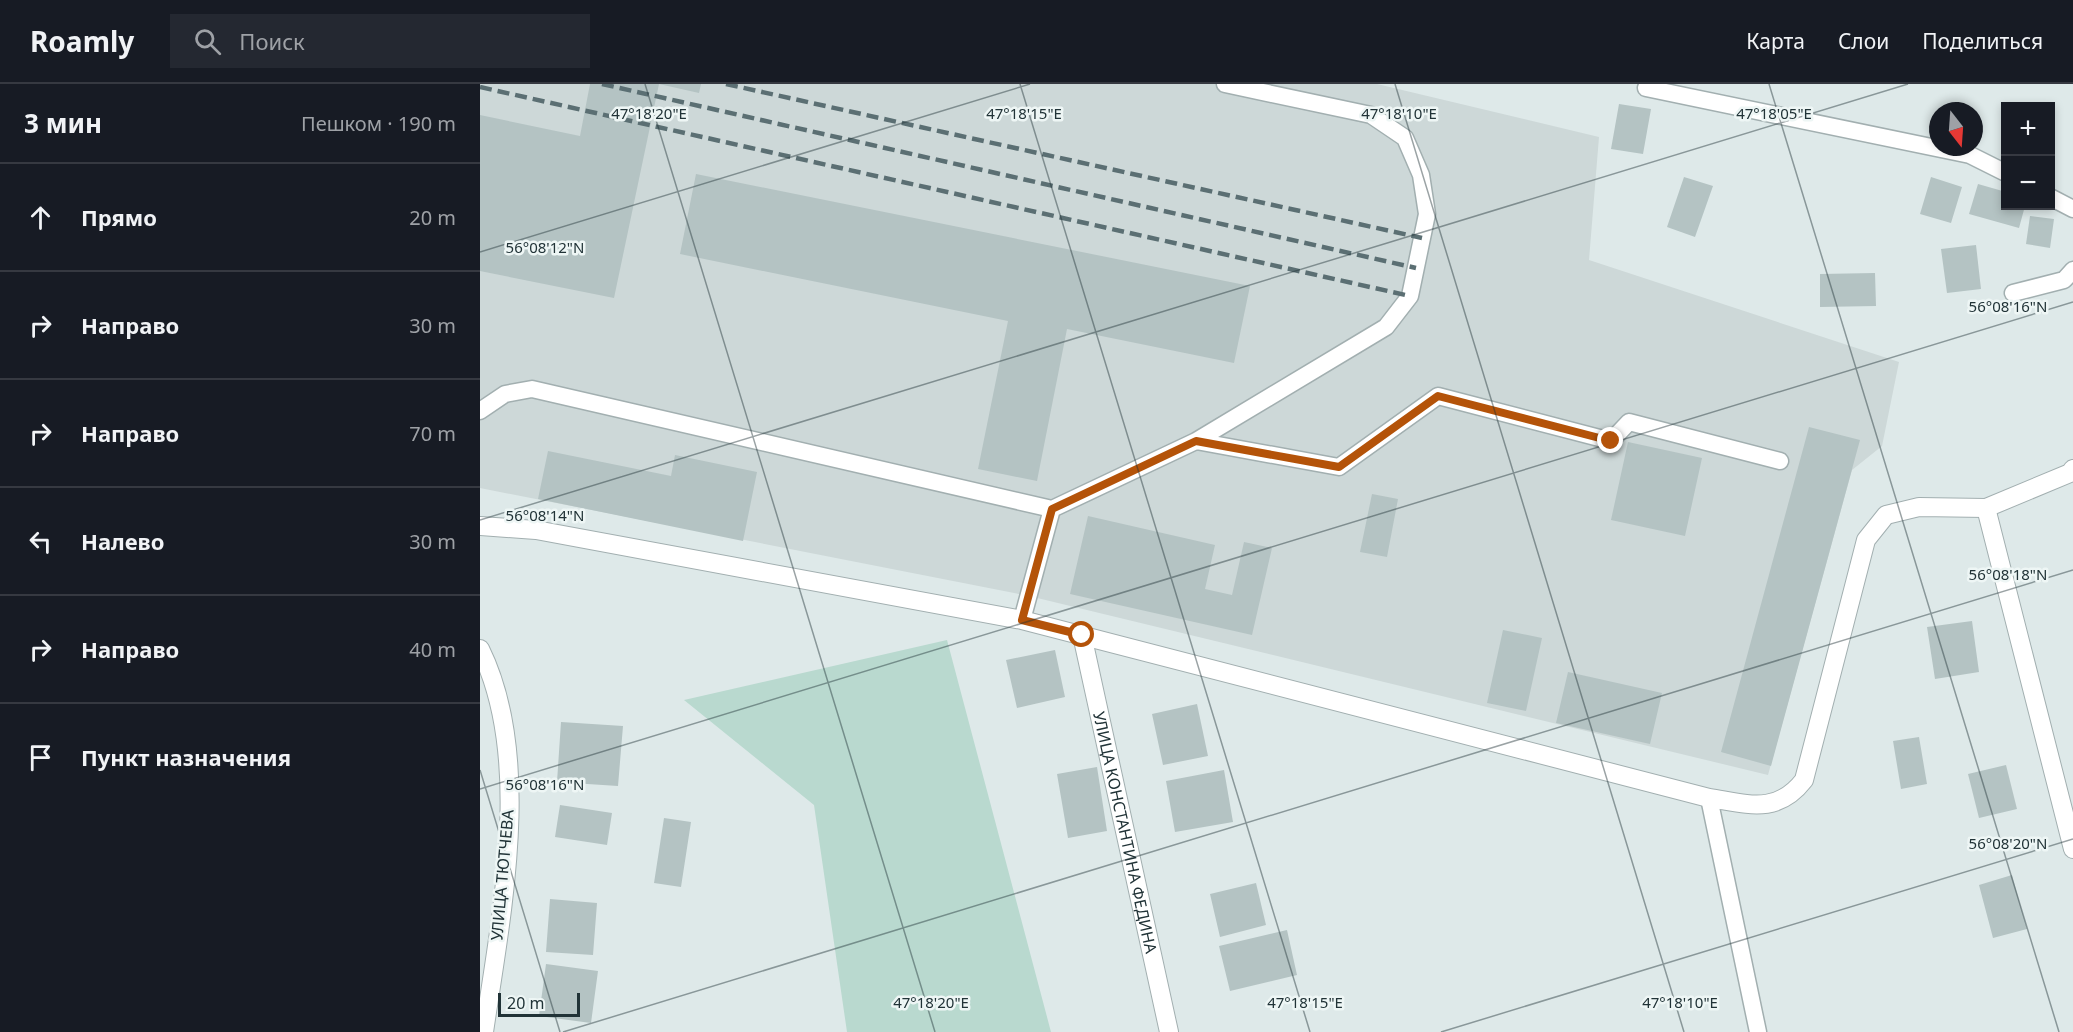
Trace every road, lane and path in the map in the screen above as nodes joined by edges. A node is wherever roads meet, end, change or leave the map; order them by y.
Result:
1 (1225, 84) edge
2 (1646, 88) dead end
3 (2001, 170) edge
4 (2055, 200) edge
5 (2073, 209) edge
6 (2073, 270) edge
7 (2013, 293) dead end
8 (480, 411) edge
9 (1196, 441) junction
10 (1780, 461) dead end
11 (2073, 469) edge
12 (1986, 508) junction
13 (1052, 509) junction
14 (480, 526) edge
15 (1022, 620) junction
16 (1082, 635) junction
17 (480, 649) edge
18 (1709, 798) junction
19 (2073, 849) edge
20 (484, 1032) edge
21 (1169, 1032) edge
22 (1758, 1032) edge

1 - 9 lane
2 - 3 lane
4 - 5 lane
6 - 7 lane
8 - 13 lane
9 - 10 lane
9 - 13 lane
11 - 12 street
12 - 18 street
12 - 19 street
13 - 15 lane
14 - 15 street
15 - 16 street
16 - 18 street
16 - 21 street, УЛИЦА КОНСТАНТИНА ФЕДИНА
17 - 20 street, УЛИЦА ТЮТЧЕВА
18 - 22 lane

